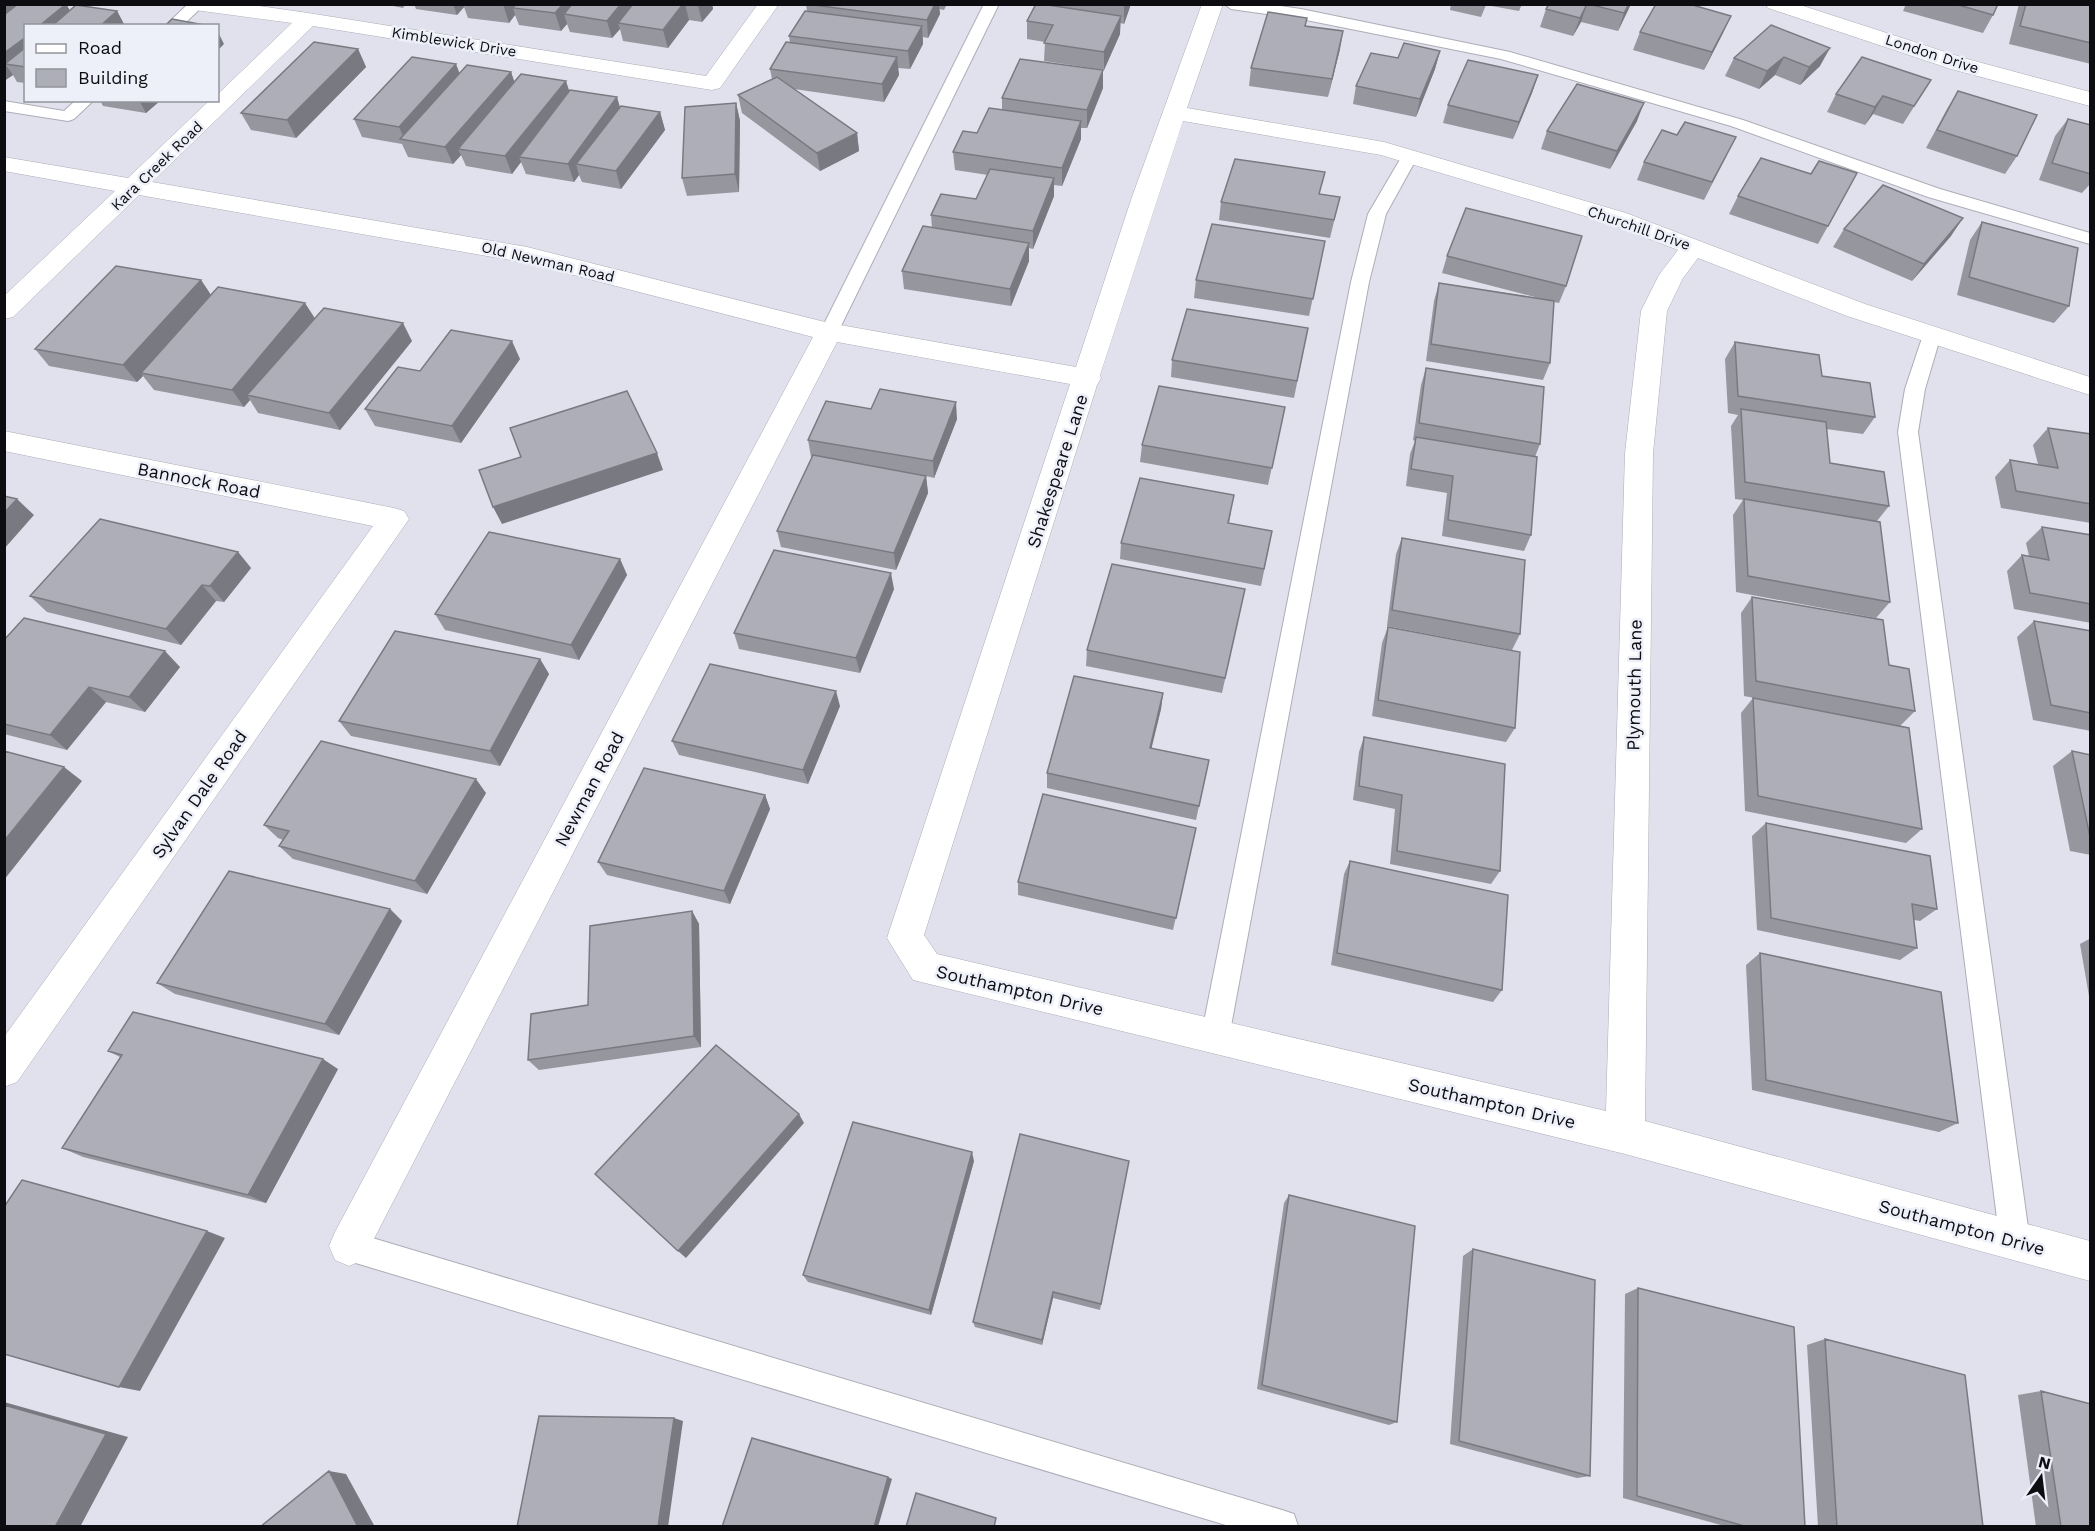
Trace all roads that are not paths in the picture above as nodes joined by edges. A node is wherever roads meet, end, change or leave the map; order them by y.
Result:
1 (769, 4) edge
2 (992, 4) edge
3 (1213, 4) edge
4 (1231, 4) edge
5 (1775, 4) edge
6 (195, 5) edge
7 (308, 19) junction
8 (174, 24) edge
9 (2091, 99) edge
10 (84, 102) edge
11 (4, 106) edge
12 (1176, 113) junction
13 (1410, 156) junction
14 (4, 164) edge
15 (136, 187) junction
16 (2091, 239) edge
17 (1694, 247) junction
18 (4, 311) edge
19 (829, 332) junction
20 (1932, 335) junction
21 (1088, 378) junction
22 (2091, 386) edge
23 (4, 441) edge
24 (394, 519) joint
25 (905, 938) joint
26 (1215, 1037) junction
27 (4, 1069) edge
28 (1625, 1135) junction
29 (2015, 1242) junction
30 (350, 1246) joint
31 (2091, 1261) edge
32 (1282, 1527) edge

1 - 7 street, Kimblewick Drive
2 - 19 lane
3 - 12 street, Shakespeare Lane
4 - 16 lane
5 - 9 street, London Drive
6 - 7 street, Kimblewick Drive
6 - 8 lane
7 - 15 street, Kara Creek Road
10 - 11 lane
12 - 13 street, Churchill Drive
12 - 21 street, Shakespeare Lane
13 - 17 street, Churchill Drive
13 - 26 lane
14 - 15 street, Old Newman Road
15 - 18 street, Kara Creek Road
15 - 19 street, Old Newman Road
17 - 20 street, Churchill Drive
17 - 28 street, Plymouth Lane
19 - 21 street, Old Newman Road
19 - 30 street, Newman Road
20 - 22 street, Churchill Drive
20 - 29 lane
21 - 25 street, Shakespeare Lane
23 - 24 street, Bannock Road
24 - 27 street, Sylvan Dale Road
25 - 26 street, Southampton Drive
26 - 28 street, Southampton Drive
28 - 29 street, Southampton Drive
29 - 31 street, Southampton Drive
30 - 32 lane

